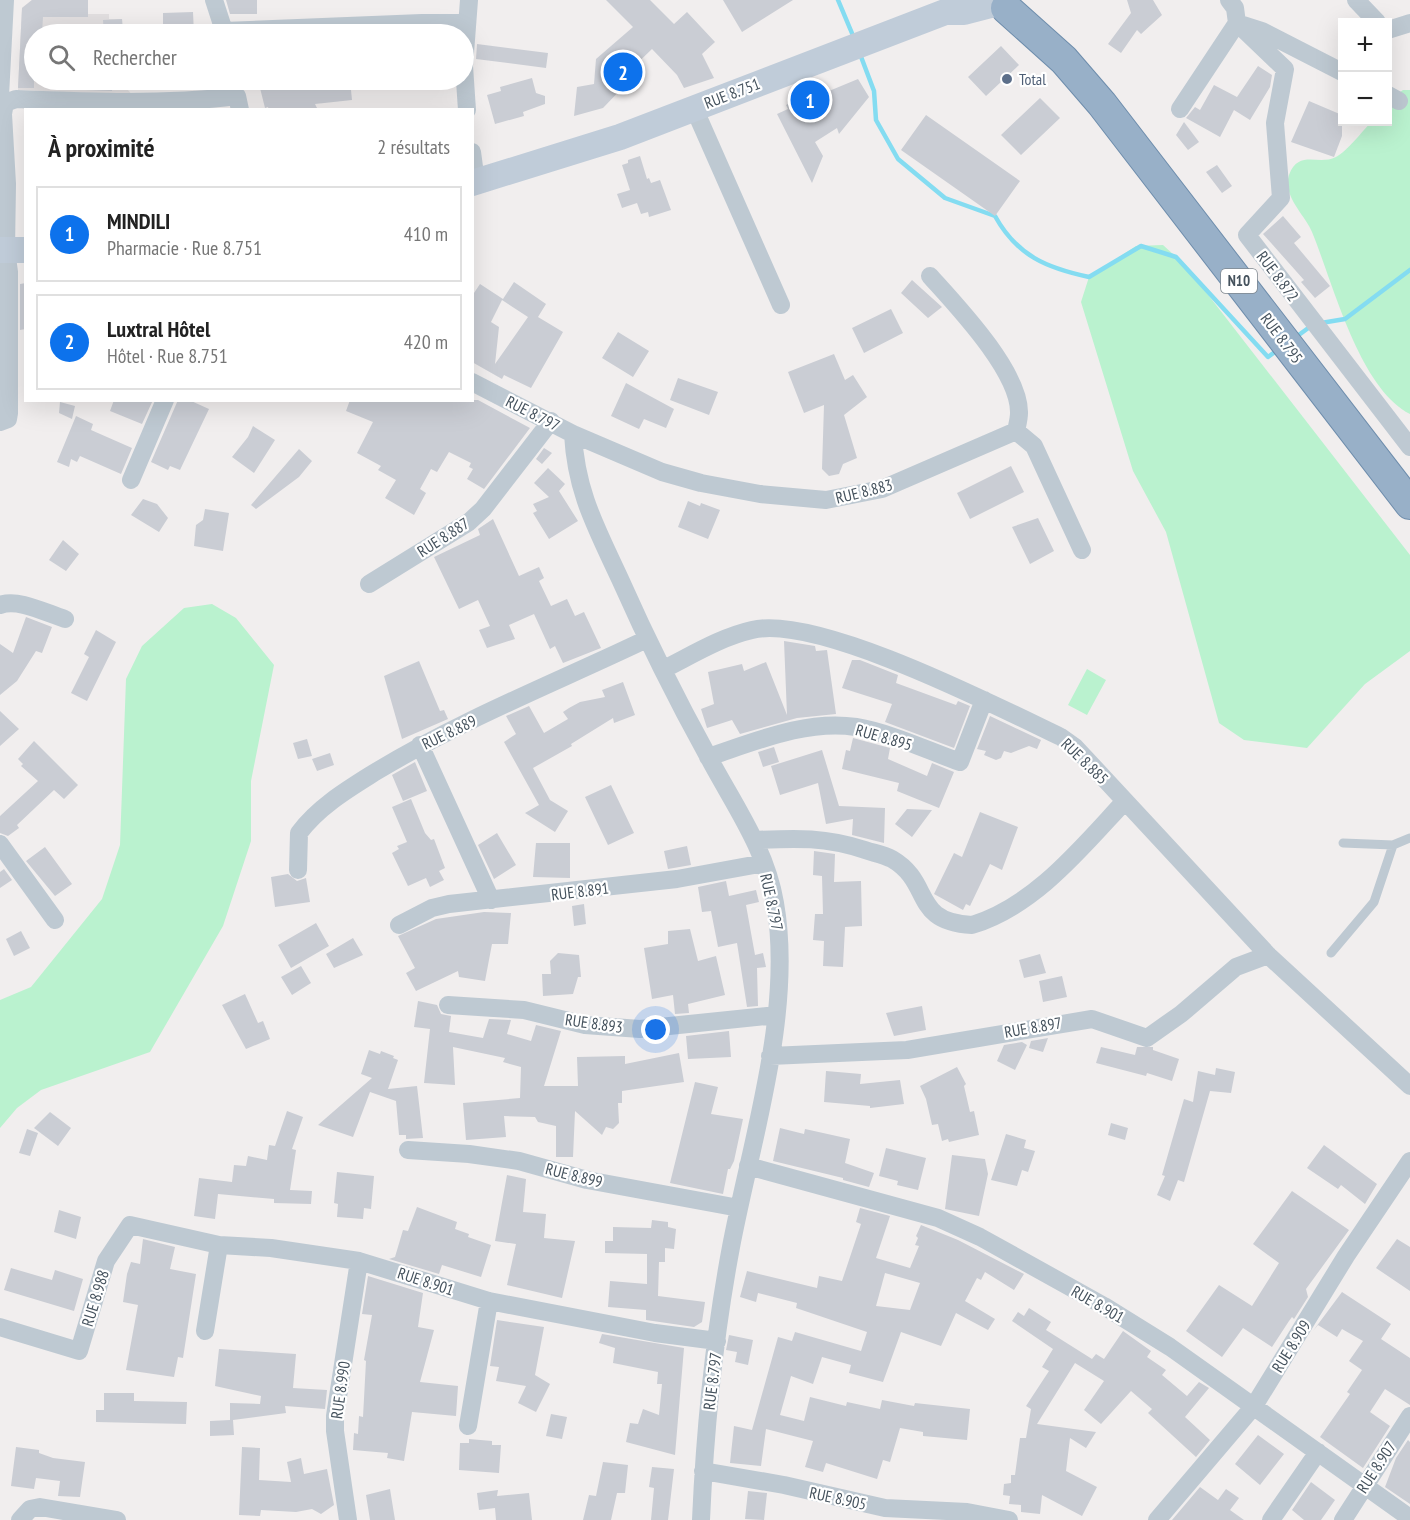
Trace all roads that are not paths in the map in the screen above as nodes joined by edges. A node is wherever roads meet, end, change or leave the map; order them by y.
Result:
1 (5, 0) edge
2 (214, 0) edge
3 (469, 0) edge
4 (1229, 0) edge
5 (1356, 0) edge
6 (1005, 3) edge
7 (952, 6) edge
8 (1373, 18) edge
9 (1237, 23) junction
10 (1410, 23) edge
11 (221, 24) edge
12 (402, 24) edge
13 (465, 24) joint
14 (1392, 29) edge
15 (1338, 70) edge
16 (466, 90) edge
17 (237, 95) edge
18 (5, 103) junction
19 (467, 108) edge
20 (694, 108) junction
21 (1180, 109) dead end
22 (474, 182) edge
23 (10, 250) edge
24 (930, 276) dead end
25 (781, 305) dead end
26 (17, 335) edge
27 (474, 383) edge
28 (164, 402) edge
29 (551, 421) junction
30 (0, 422) edge
31 (1016, 431) junction
32 (573, 434) junction
33 (1410, 447) edge
34 (131, 480) dead end
35 (1410, 504) edge
36 (1082, 550) dead end
37 (369, 585) dead end
38 (0, 605) edge
39 (64, 619) dead end
40 (647, 639) junction
41 (664, 669) junction
42 (984, 700) junction
43 (420, 745) junction
44 (708, 757) junction
45 (1125, 801) junction
46 (1410, 838) edge
47 (755, 840) junction
48 (1342, 843) dead end
49 (0, 844) edge
50 (1393, 845) junction
51 (764, 863) junction
52 (298, 870) dead end
53 (491, 900) junction
54 (55, 920) dead end
55 (399, 925) dead end
56 (1331, 953) dead end
57 (1268, 955) junction
58 (448, 1005) dead end
59 (776, 1015) junction
60 (770, 1056) junction
61 (1410, 1086) edge
62 (408, 1150) dead end
63 (1410, 1161) edge
64 (748, 1166) junction
65 (739, 1208) junction
66 (219, 1245) junction
67 (359, 1261) junction
68 (489, 1301) junction
69 (0, 1327) edge
70 (205, 1331) dead end
71 (717, 1341) junction
72 (1254, 1406) junction
73 (1410, 1416) edge
74 (468, 1426) dead end
75 (1318, 1452) junction
76 (703, 1471) junction
77 (1363, 1486) junction
78 (1410, 1518) edge
79 (20, 1520) edge
80 (117, 1520) edge
81 (348, 1520) edge
82 (701, 1520) edge
83 (1009, 1520) edge
84 (1157, 1520) edge
85 (1271, 1520) edge
86 (1343, 1520) edge

1 - 18 street
2 - 11 street
3 - 13 street
4 - 9 street, RUE 8.872
5 - 8 street
6 - 7 main road, RUE 8.751
6 - 35 highway, RUE 8.795 / N10
7 - 20 main road, RUE 8.751
9 - 15 street
9 - 21 street
9 - 33 street, RUE 8.872
10 - 14 street
12 - 13 street
16 - 19 street
17 - 18 street
18 - 23 street
20 - 22 main road, RUE 8.751
20 - 25 street
23 - 26 street
24 - 31 street
26 - 30 street
27 - 29 street, RUE 8.797
28 - 34 street
29 - 32 street, RUE 8.797
29 - 37 street, RUE 8.887
31 - 32 street, RUE 8.883
31 - 36 street
32 - 40 street, RUE 8.797
38 - 39 street
40 - 41 street, RUE 8.797
40 - 43 street, RUE 8.889
41 - 42 street, RUE 8.885
41 - 44 street, RUE 8.797
42 - 44 street, RUE 8.895
42 - 45 street, RUE 8.885
43 - 52 street, RUE 8.889
43 - 53 street
44 - 47 street, RUE 8.797
45 - 47 street
45 - 57 street, RUE 8.885
46 - 50 lane
47 - 51 street, RUE 8.797
48 - 50 lane
49 - 54 street
50 - 56 lane
51 - 53 street, RUE 8.891
51 - 59 street, RUE 8.797
53 - 55 street, RUE 8.891
57 - 60 street, RUE 8.897
57 - 61 street, RUE 8.885
58 - 59 street, RUE 8.893
59 - 60 street, RUE 8.797
60 - 64 street, RUE 8.797
62 - 65 street, RUE 8.899
63 - 72 street, RUE 8.909
64 - 65 street, RUE 8.797
64 - 72 street, RUE 8.901
65 - 71 street, RUE 8.797
66 - 67 street, RUE 8.901
66 - 69 street, RUE 8.988
66 - 70 street
67 - 68 street, RUE 8.901
67 - 81 street, RUE 8.990
68 - 71 street, RUE 8.901
68 - 74 street
71 - 76 street, RUE 8.797
72 - 75 street, RUE 8.901
72 - 84 street, RUE 8.909
73 - 77 street, RUE 8.907
75 - 77 street, RUE 8.901
75 - 85 street
76 - 82 street, RUE 8.797
76 - 83 street, RUE 8.905
77 - 78 street, RUE 8.901
77 - 86 street, RUE 8.907
79 - 80 street

